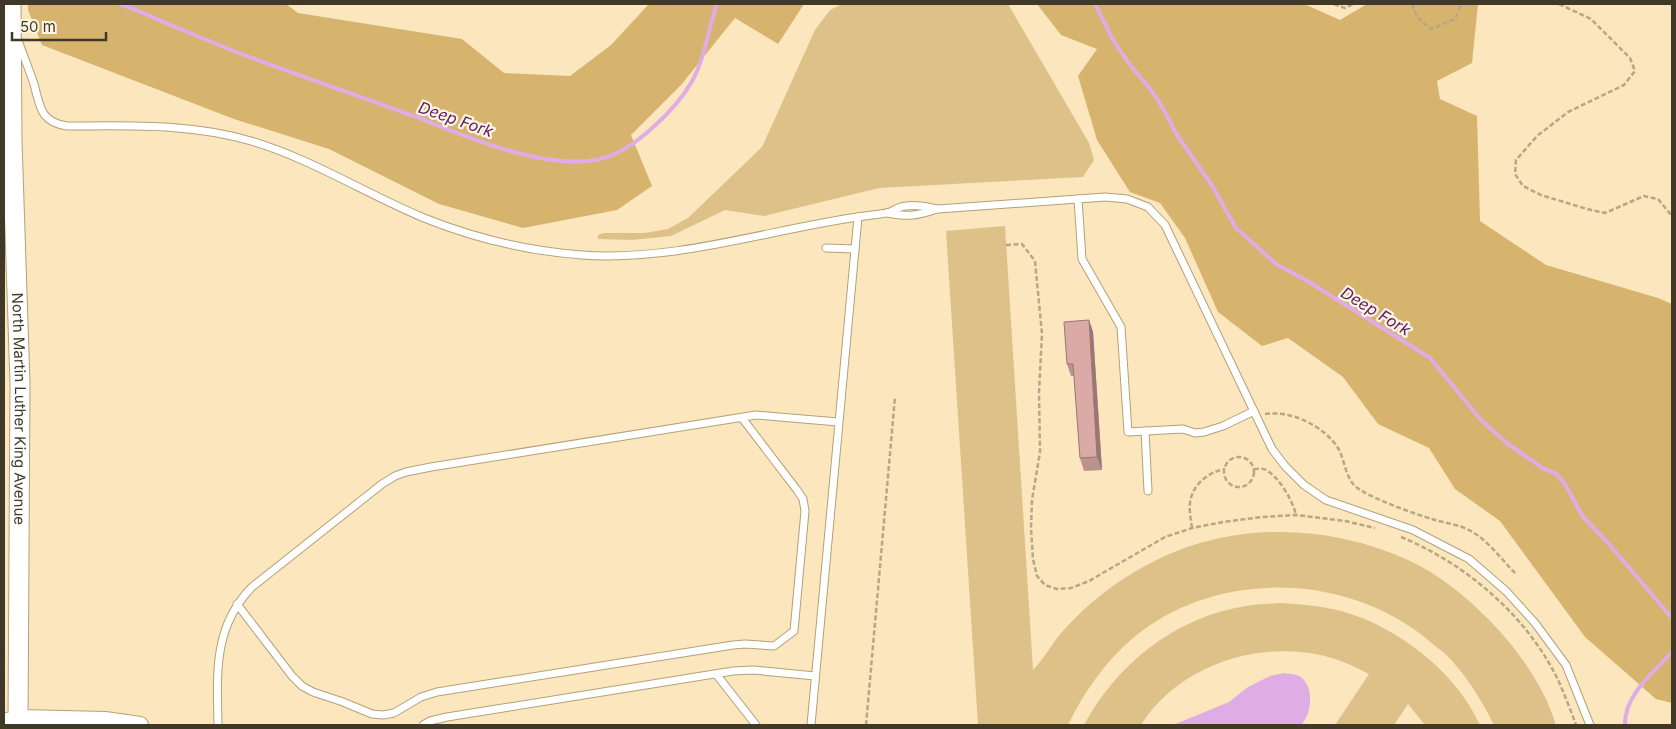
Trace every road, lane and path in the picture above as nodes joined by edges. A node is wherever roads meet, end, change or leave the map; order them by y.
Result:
1 (1334, 4) edge
2 (1353, 4) edge
3 (1412, 4) edge
4 (1461, 4) edge
5 (1559, 4) edge
6 (11, 12) edge
7 (8, 141) edge
8 (1078, 199) junction
9 (938, 209) junction
10 (887, 213) junction
11 (1672, 216) edge
12 (858, 217) junction
13 (1006, 245) dead end
14 (826, 248) dead end
15 (855, 249) junction
16 (895, 397) dead end
17 (1255, 414) junction
18 (742, 418) junction
19 (838, 422) junction
20 (1145, 431) junction
21 (1225, 469) junction
22 (1254, 469) junction
23 (1148, 491) dead end
24 (1296, 515) junction
25 (1192, 528) junction
26 (1382, 530) dead end
27 (1397, 536) dead end
28 (1516, 574) dead end
29 (237, 604) junction
30 (716, 674) junction
31 (815, 676) junction
32 (14, 722) edge
33 (140, 725) edge
34 (218, 725) edge
35 (423, 725) edge
36 (756, 725) edge
37 (811, 725) edge
38 (866, 725) edge
39 (1576, 725) edge
40 (1590, 725) edge

1 - 2 path
3 - 4 path
5 - 11 path
6 - 7 main road, North Martin Luther King Avenue
6 - 12 lane
7 - 32 main road, North Martin Luther King Avenue
8 - 9 lane
8 - 17 lane
8 - 20 lane
9 - 10 lane
9 - 10 lane
10 - 12 lane
12 - 15 lane
13 - 25 path
14 - 15 lane
15 - 19 lane
16 - 38 path
17 - 20 lane
17 - 28 path
17 - 40 lane
18 - 19 lane
18 - 29 lane
18 - 29 lane
19 - 31 lane
20 - 23 lane
21 - 22 path
21 - 22 path
21 - 25 path
22 - 24 path
24 - 25 path
24 - 26 path
27 - 39 path
29 - 34 lane
30 - 31 lane
30 - 35 lane
30 - 36 lane
31 - 37 lane
32 - 33 street

